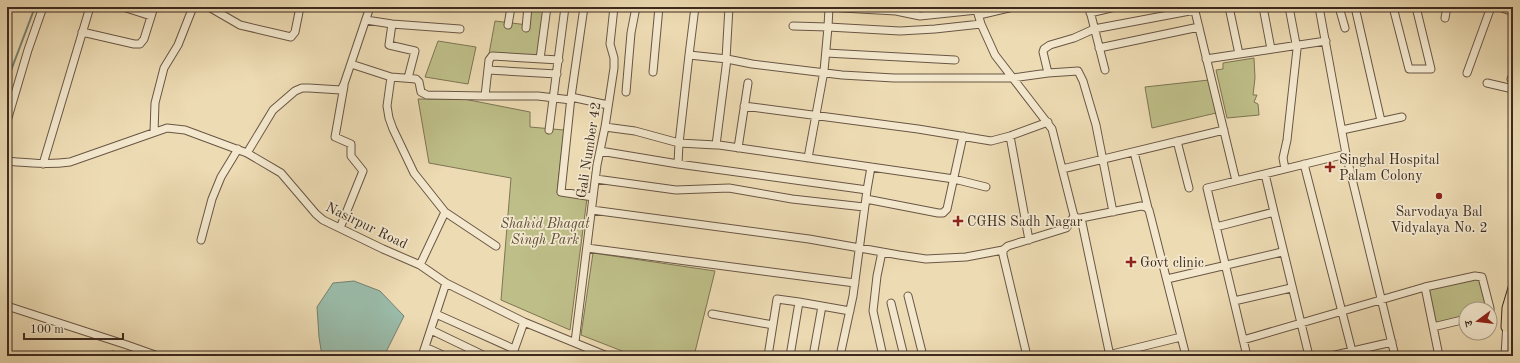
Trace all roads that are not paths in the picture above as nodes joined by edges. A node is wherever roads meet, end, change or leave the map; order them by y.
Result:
1 (43, 7) edge
2 (90, 7) edge
3 (122, 7) edge
4 (154, 7) edge
5 (192, 7) edge
6 (209, 7) edge
7 (300, 7) edge
8 (370, 7) edge
9 (511, 7) edge
10 (528, 7) edge
11 (547, 7) edge
12 (565, 7) edge
13 (584, 7) edge
14 (614, 7) edge
15 (636, 7) edge
16 (659, 7) edge
17 (695, 7) edge
18 (729, 7) edge
19 (824, 7) edge
20 (829, 7) edge
21 (1014, 7) edge
22 (1115, 7) edge
23 (1229, 7) edge
24 (1263, 7) edge
25 (1288, 7) edge
26 (1319, 7) edge
27 (1339, 7) edge
28 (1355, 7) edge
29 (1393, 7) edge
30 (1416, 7) edge
31 (1448, 7) edge
32 (1491, 7) edge
33 (1500, 7) edge
34 (848, 8) edge
35 (1195, 9) edge
36 (1090, 10) edge
37 (977, 11) edge
38 (1513, 12) edge
39 (151, 16) junction
40 (1445, 18) dead end
41 (366, 20) junction
42 (392, 24) junction
43 (981, 24) junction
44 (508, 25) dead end
45 (793, 26) dead end
46 (828, 27) junction
47 (526, 28) dead end
48 (1199, 28) junction
49 (1345, 28) dead end
50 (460, 29) dead end
51 (1094, 29) junction
52 (82, 32) junction
53 (1326, 41) junction
54 (1296, 46) junction
55 (1099, 48) junction
56 (1272, 49) junction
57 (826, 53) junction
58 (1239, 54) junction
59 (689, 55) junction
60 (540, 59) junction
61 (726, 59) junction
62 (1206, 59) junction
63 (559, 60) junction
64 (955, 60) dead end
65 (351, 64) junction
66 (488, 70) junction
67 (1105, 70) dead end
68 (653, 72) dead end
69 (824, 73) junction
70 (1048, 73) junction
71 (1467, 73) dead end
72 (557, 74) junction
73 (391, 77) junction
74 (408, 78) junction
75 (1013, 78) junction
76 (748, 83) dead end
77 (1487, 83) dead end
78 (344, 84) junction
79 (1513, 89) edge
80 (626, 92) dead end
81 (485, 96) junction
82 (554, 98) junction
83 (571, 99) junction
84 (608, 105) junction
85 (744, 106) junction
86 (816, 116) junction
87 (1402, 117) dead end
88 (7, 121) edge
89 (1048, 122) junction
90 (1381, 122) junction
91 (605, 127) junction
92 (549, 130) dead end
93 (1224, 130) junction
94 (1342, 130) junction
95 (154, 132) junction
96 (963, 136) junction
97 (1010, 136) junction
98 (1177, 141) junction
99 (680, 143) junction
100 (716, 145) junction
101 (738, 148) junction
102 (238, 149) junction
103 (247, 152) junction
104 (600, 152) junction
105 (1134, 152) junction
106 (1346, 154) junction
107 (808, 158) junction
108 (1103, 160) junction
109 (7, 161) edge
110 (43, 164) junction
111 (678, 164) junction
112 (1304, 164) junction
113 (871, 167) junction
114 (1062, 169) junction
115 (1284, 169) junction
116 (1265, 174) junction
117 (596, 179) junction
118 (954, 179) junction
119 (1236, 181) junction
120 (986, 187) dead end
121 (1189, 188) dead end
122 (867, 190) junction
123 (593, 197) junction
124 (866, 199) junction
125 (864, 207) junction
126 (1148, 208) junction
127 (592, 210) junction
128 (445, 212) junction
129 (1113, 212) junction
130 (1274, 212) junction
131 (1075, 215) junction
132 (1216, 227) junction
133 (340, 228) junction
134 (201, 240) dead end
135 (1029, 240) junction
136 (496, 246) dead end
137 (587, 248) junction
138 (859, 248) junction
139 (1003, 250) junction
140 (882, 252) junction
141 (1282, 252) junction
142 (420, 264) junction
143 (1225, 266) junction
144 (1167, 279) junction
145 (446, 283) junction
146 (855, 283) junction
147 (1425, 287) junction
148 (1291, 288) junction
149 (1513, 288) edge
150 (908, 296) dead end
151 (1513, 298) edge
152 (1234, 300) junction
153 (1382, 300) junction
154 (1488, 301) edge
155 (799, 302) junction
156 (891, 303) dead end
157 (7, 306) edge
158 (822, 306) junction
159 (850, 311) junction
160 (1342, 311) junction
161 (436, 314) junction
162 (712, 314) dead end
163 (1458, 321) edge
164 (524, 322) junction
165 (1301, 324) junction
166 (773, 325) junction
167 (1433, 327) junction
168 (1506, 327) junction
169 (431, 330) junction
170 (1181, 337) junction
171 (1243, 340) junction
172 (575, 342) junction
173 (1392, 342) junction
174 (1513, 342) edge
175 (425, 347) junction
176 (514, 348) junction
177 (7, 350) edge
178 (1352, 351) junction
179 (597, 354) edge
180 (8, 356) edge
181 (158, 356) edge
182 (422, 356) edge
183 (445, 356) edge
184 (485, 356) edge
185 (512, 356) edge
186 (607, 356) edge
187 (768, 356) edge
188 (790, 356) edge
189 (813, 356) edge
190 (840, 356) edge
191 (883, 356) edge
192 (904, 356) edge
193 (923, 356) edge
194 (1027, 356) edge
195 (1108, 356) edge
196 (1186, 356) edge
197 (1247, 356) edge
198 (1309, 356) edge
199 (1330, 356) edge
200 (1395, 356) edge
201 (1439, 356) edge
202 (1505, 356) edge
203 (1512, 356) edge

1 - 88 street
2 - 52 street
3 - 39 street
4 - 39 street
5 - 95 street
6 - 7 street
8 - 41 street
9 - 44 street
10 - 47 street
11 - 60 street
12 - 63 street
13 - 83 street
14 - 84 street, Gali Number 42
15 - 80 street
16 - 68 street
17 - 59 street
18 - 61 street
19 - 20 street
20 - 34 street
20 - 46 street
21 - 37 street
22 - 36 street
23 - 58 street
24 - 56 street
25 - 54 street
26 - 53 street
27 - 49 street
28 - 90 street
29 - 30 street
31 - 40 street
32 - 71 street
33 - 38 street
34 - 37 street
35 - 48 street
35 - 51 street
36 - 51 street
37 - 43 street
39 - 52 street
41 - 42 street
41 - 65 street
42 - 50 street
42 - 74 street
43 - 46 street
43 - 75 street
45 - 46 street
46 - 57 street
48 - 55 street
48 - 62 street
51 - 55 street
51 - 70 street
52 - 110 street
53 - 54 street
53 - 94 street
54 - 56 street
54 - 115 street
55 - 67 street
56 - 58 street
57 - 64 street
57 - 69 street
58 - 62 street
59 - 61 street
59 - 99 street
60 - 63 street
60 - 66 street
61 - 69 street
61 - 100 street
62 - 93 street
63 - 72 street
65 - 73 street
65 - 78 street
66 - 72 street
66 - 81 street
69 - 75 street
69 - 86 street
70 - 75 street
70 - 108 street
72 - 82 street
73 - 74 street
73 - 128 street
74 - 81 street
75 - 89 street
76 - 85 street
77 - 79 street
78 - 103 street
78 - 133 street
81 - 82 street
82 - 83 street
82 - 92 street
83 - 84 street
83 - 123 street
84 - 91 street, Gali Number 42
85 - 86 street
85 - 101 street
86 - 96 street
86 - 107 street
87 - 90 street
89 - 97 street
89 - 114 street
90 - 94 street
91 - 99 street
91 - 104 street, Gali Number 42
93 - 98 street
93 - 119 street
94 - 106 street
95 - 102 street, Nasirpur Road
95 - 110 street, Nasirpur Road
96 - 97 street
96 - 118 street
97 - 135 street
98 - 105 street
98 - 121 street
99 - 100 street
99 - 111 street
100 - 101 street
101 - 107 street
102 - 103 street, Nasirpur Road
102 - 134 street
103 - 133 street, Nasirpur Road
104 - 111 street
104 - 117 street, Gali Number 42
105 - 108 street
105 - 126 street
106 - 112 street
106 - 153 street
107 - 113 street
108 - 114 street
108 - 129 street
109 - 110 street, Nasirpur Road
111 - 122 street
112 - 115 street
112 - 160 street
113 - 118 street
113 - 122 street
114 - 131 street
115 - 116 street
116 - 119 street
116 - 130 street
117 - 123 street, Gali Number 42
117 - 125 street
118 - 120 street
118 - 124 street
119 - 132 street
122 - 124 street
123 - 127 street, Gali Number 42
124 - 125 street
125 - 138 street
126 - 129 street
126 - 144 street
127 - 137 street, Gali Number 42
127 - 138 street
128 - 136 street
128 - 142 street
129 - 131 street
130 - 132 street
130 - 141 street
131 - 135 street
131 - 195 street
132 - 143 street
133 - 142 street, Nasirpur Road
135 - 139 street
137 - 146 street
137 - 172 street, Gali Number 42
138 - 140 street
138 - 146 street
139 - 140 street
139 - 194 street
140 - 191 street
141 - 143 street
141 - 148 street
142 - 145 street, Nasirpur Road
143 - 144 street
143 - 152 street
144 - 170 street
145 - 161 street
145 - 164 street, Nasirpur Road
146 - 159 street
147 - 153 street
147 - 154 street
147 - 167 street
148 - 152 street
148 - 165 street
149 - 168 main road
150 - 193 street
151 - 168 street
152 - 171 street
153 - 160 street
153 - 173 street
155 - 158 street
155 - 166 street
155 - 188 street
156 - 192 street
157 - 181 street
158 - 159 street
158 - 189 street
159 - 190 street
160 - 165 street
160 - 178 street
161 - 169 street
161 - 176 street
162 - 166 street
163 - 167 street
164 - 172 street, Nasirpur Road
164 - 176 street
165 - 171 street
165 - 198 street
166 - 187 street
167 - 201 street
168 - 202 street
169 - 175 street
169 - 184 street
170 - 195 street
170 - 196 street
171 - 197 street
172 - 179 street, Nasirpur Road
173 - 178 street
173 - 200 street
174 - 203 main road
175 - 182 street
175 - 183 street
176 - 185 street
177 - 180 street
178 - 199 street
179 - 186 street, Nasirpur Road

